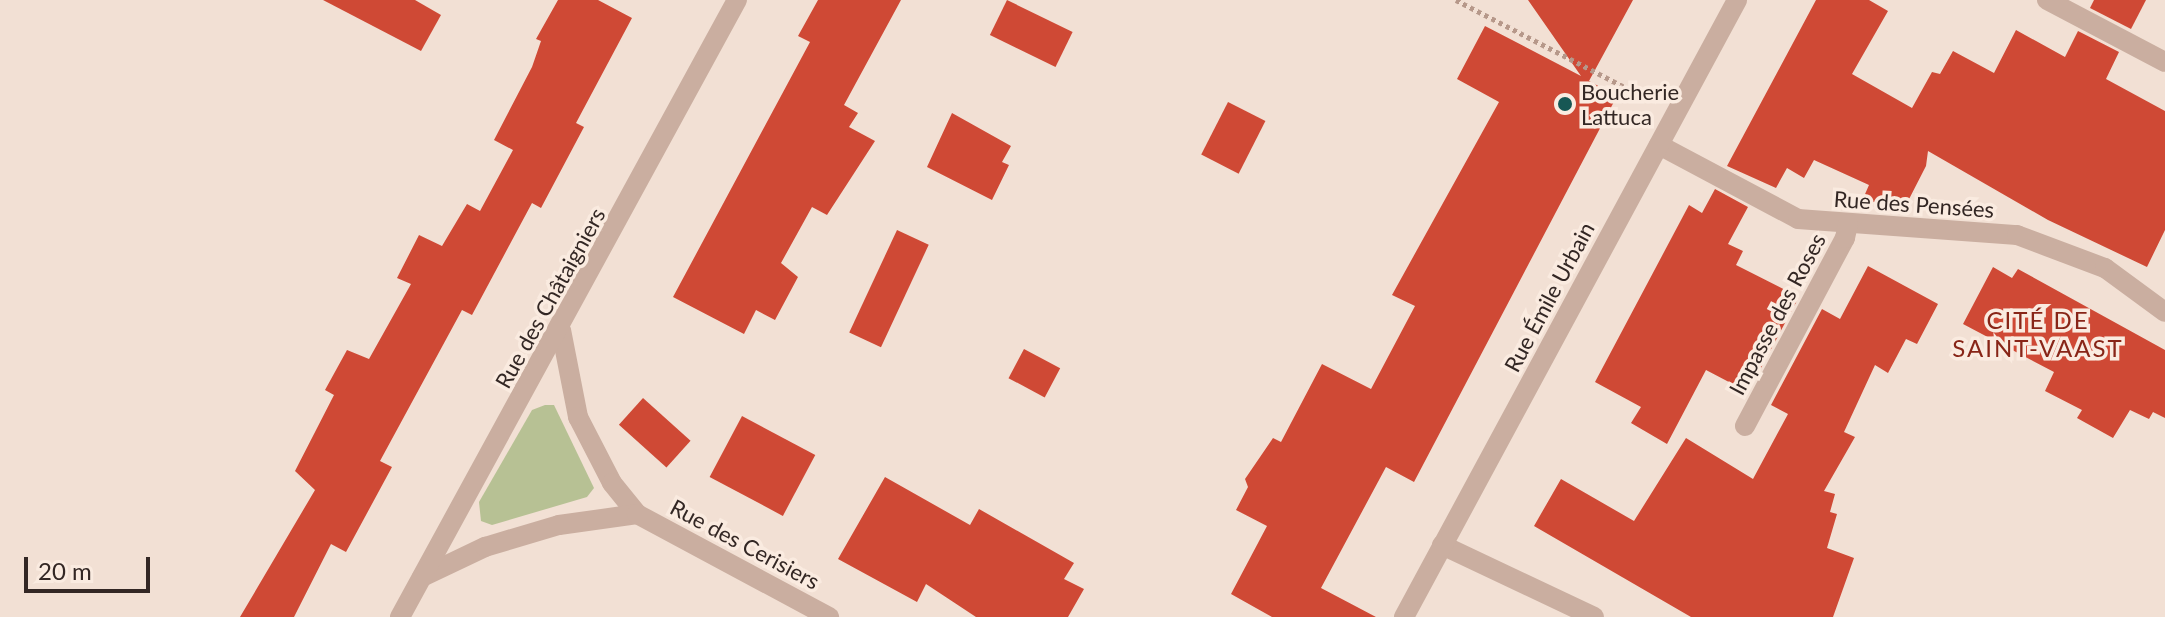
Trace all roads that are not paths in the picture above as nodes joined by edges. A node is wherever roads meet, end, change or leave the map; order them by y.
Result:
1 (737, 0) edge
2 (1737, 0) edge
3 (2047, 0) edge
4 (2165, 62) edge
5 (1659, 145) junction
6 (1848, 224) junction
7 (2165, 312) edge
8 (561, 330) junction
9 (1745, 426) dead end
10 (637, 514) junction
11 (1442, 545) junction
12 (422, 577) junction
13 (400, 617) edge
14 (829, 617) edge
15 (1404, 617) edge
16 (1594, 617) edge

1 - 8 street, Rue des Châtaigniers
2 - 5 street, Rue Émile Urbain
3 - 4 street
5 - 6 street, Rue des Pensées
5 - 11 street, Rue Émile Urbain
6 - 7 street, Rue des Pensées
6 - 9 street, Impasse des Roses
8 - 10 street, Rue des Cerisiers
8 - 12 street, Rue des Châtaigniers
10 - 12 street, Rue des Cerisiers
10 - 14 street, Rue des Cerisiers
11 - 15 street, Rue Émile Urbain
11 - 16 street
12 - 13 street, Rue des Châtaigniers

